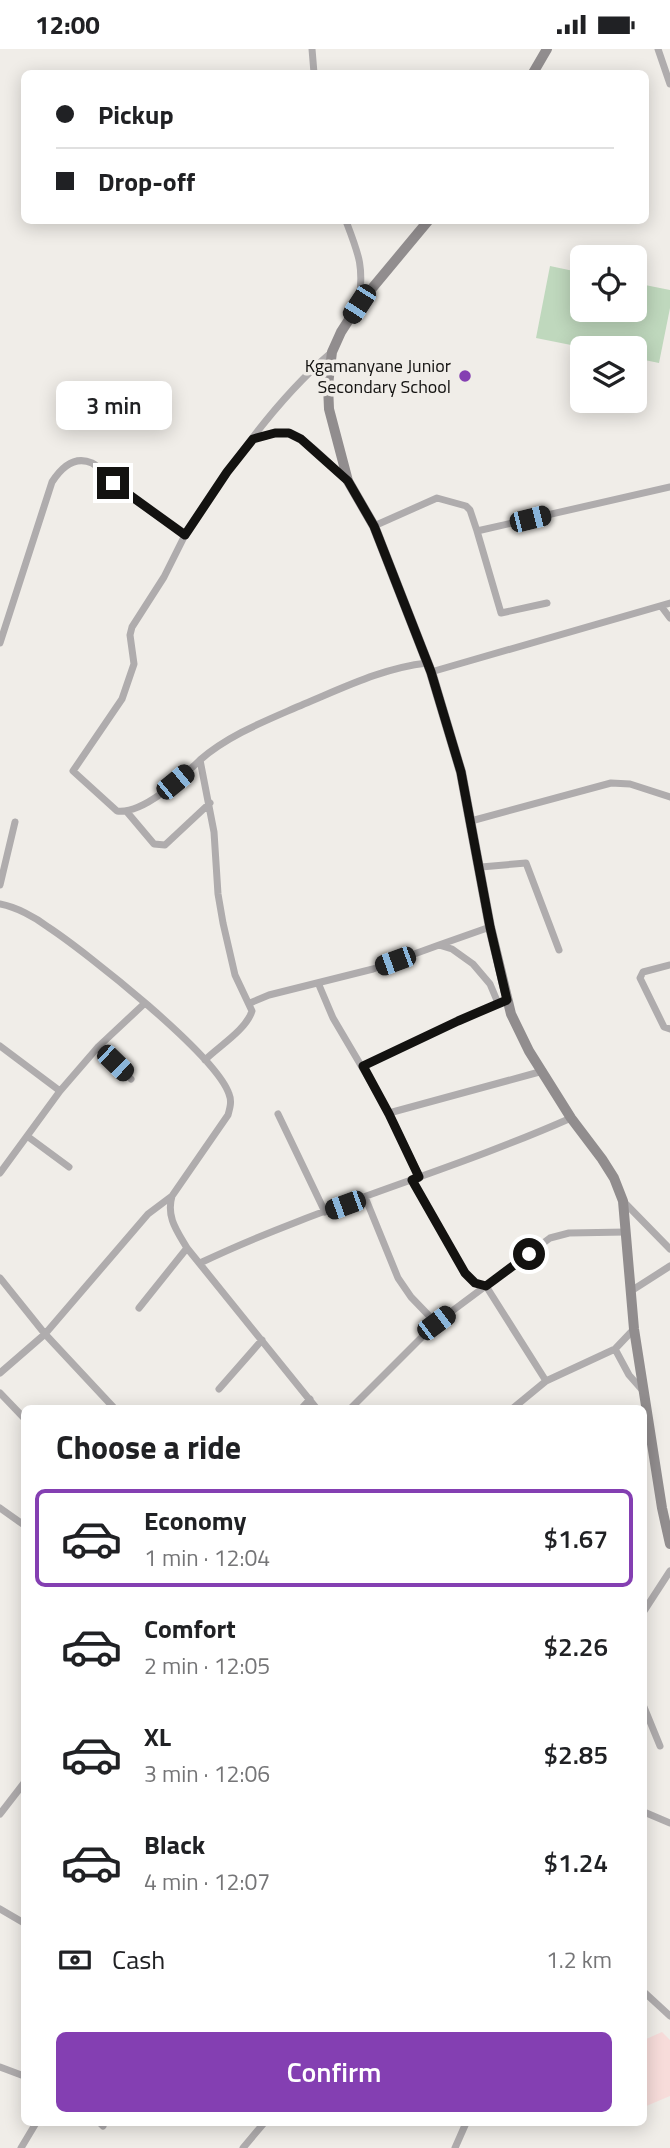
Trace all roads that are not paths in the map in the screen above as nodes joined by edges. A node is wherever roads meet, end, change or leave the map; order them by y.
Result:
1 (312, 49) edge
2 (547, 49) edge
3 (658, 49) edge
4 (314, 70) edge
5 (535, 70) edge
6 (670, 84) edge
7 (347, 224) edge
8 (426, 224) edge
9 (359, 304) junction
10 (332, 352) junction
11 (253, 439) junction
12 (348, 481) junction
13 (670, 487) edge
14 (374, 526) junction
15 (477, 531) junction
16 (185, 535) junction
17 (547, 603) dead end
18 (670, 603) edge
19 (660, 606) junction
20 (670, 618) edge
21 (2, 630) edge
22 (0, 643) edge
23 (429, 667) junction
24 (200, 760) junction
25 (670, 797) edge
26 (210, 803) junction
27 (127, 812) junction
28 (471, 821) junction
29 (15, 822) dead end
30 (481, 867) junction
31 (0, 885) edge
32 (0, 904) edge
33 (490, 927) junction
34 (439, 945) junction
35 (559, 950) dead end
36 (670, 965) edge
37 (319, 985) junction
38 (502, 1002) junction
39 (145, 1003) junction
40 (250, 1003) junction
41 (670, 1029) edge
42 (0, 1046) edge
43 (99, 1047) junction
44 (205, 1060) junction
45 (363, 1066) junction
46 (542, 1071) junction
47 (131, 1079) dead end
48 (60, 1091) junction
49 (278, 1114) dead end
50 (389, 1114) junction
51 (571, 1118) junction
52 (27, 1136) junction
53 (69, 1167) dead end
54 (0, 1173) edge
55 (416, 1179) junction
56 (172, 1196) junction
57 (365, 1197) junction
58 (623, 1201) junction
59 (325, 1212) junction
60 (626, 1232) junction
61 (187, 1248) junction
62 (670, 1249) edge
63 (200, 1263) junction
64 (670, 1266) edge
65 (0, 1278) edge
66 (486, 1286) junction
67 (631, 1291) junction
68 (139, 1308) dead end
69 (436, 1323) junction
70 (634, 1329) junction
71 (45, 1334) junction
72 (262, 1340) junction
73 (615, 1349) junction
74 (0, 1373) edge
75 (546, 1381) junction
76 (219, 1389) dead end
77 (644, 1392) junction
78 (0, 1393) edge
79 (310, 1399) junction
80 (111, 1405) edge
81 (305, 1405) edge
82 (314, 1405) edge
83 (354, 1405) edge
84 (517, 1405) edge
85 (646, 1405) edge
86 (647, 1411) edge
87 (21, 1415) edge
88 (0, 1508) edge
89 (21, 1523) edge
90 (670, 1544) edge
91 (670, 1571) edge
92 (647, 1606) edge
93 (647, 1714) edge
94 (660, 1746) dead end
95 (21, 1787) edge
96 (647, 1813) edge
97 (0, 1814) edge
98 (670, 1823) edge
99 (0, 1909) edge
100 (21, 1921) edge
101 (647, 1995) edge
102 (670, 2016) edge
103 (0, 2067) edge
104 (21, 2075) edge
105 (34, 2126) edge
106 (261, 2126) edge
107 (465, 2126) edge
108 (21, 2148) edge
109 (243, 2148) edge
110 (455, 2148) edge

1 - 4 street
2 - 5 street
3 - 6 street
7 - 9 street
8 - 9 street
9 - 10 street
10 - 11 street
10 - 12 street
11 - 12 street
11 - 16 street
12 - 14 street
13 - 15 street
14 - 15 street
14 - 23 street
15 - 17 street
16 - 21 street
16 - 27 street
18 - 19 street
19 - 20 street
19 - 23 street
21 - 22 street
23 - 24 street
23 - 28 street
24 - 26 street
24 - 27 street
25 - 28 street
26 - 27 street
26 - 40 street
28 - 30 street
29 - 31 street
30 - 33 street
30 - 35 street
32 - 39 street
33 - 34 street
33 - 38 street
34 - 37 street
34 - 38 street
36 - 41 street
37 - 40 street
37 - 45 street
38 - 45 street
38 - 46 street
39 - 43 street
39 - 44 street
40 - 44 street
42 - 48 street
43 - 47 street
43 - 48 street
44 - 56 street
45 - 50 street
46 - 50 street
46 - 51 street
48 - 52 street
49 - 59 street
50 - 55 street
51 - 55 street
51 - 58 street
52 - 53 street
52 - 54 street
55 - 57 street
55 - 66 street
56 - 61 street
56 - 71 street
57 - 59 street
57 - 69 street
58 - 60 street
58 - 62 street
59 - 63 street
60 - 66 street
60 - 67 street
61 - 63 street
61 - 68 street
63 - 72 street
64 - 67 street
65 - 71 street
66 - 69 street
66 - 75 street
67 - 70 street
69 - 83 street
70 - 73 street
70 - 77 street
71 - 74 street
71 - 80 street
72 - 76 street
72 - 79 street
73 - 75 street
73 - 77 street
75 - 84 street
77 - 85 street
78 - 87 street
79 - 81 street
79 - 82 street
86 - 90 street
88 - 89 street
91 - 92 street
93 - 94 street
95 - 97 street
96 - 98 street
99 - 100 street
101 - 102 street
103 - 104 street
105 - 108 street
106 - 109 street
107 - 110 street

